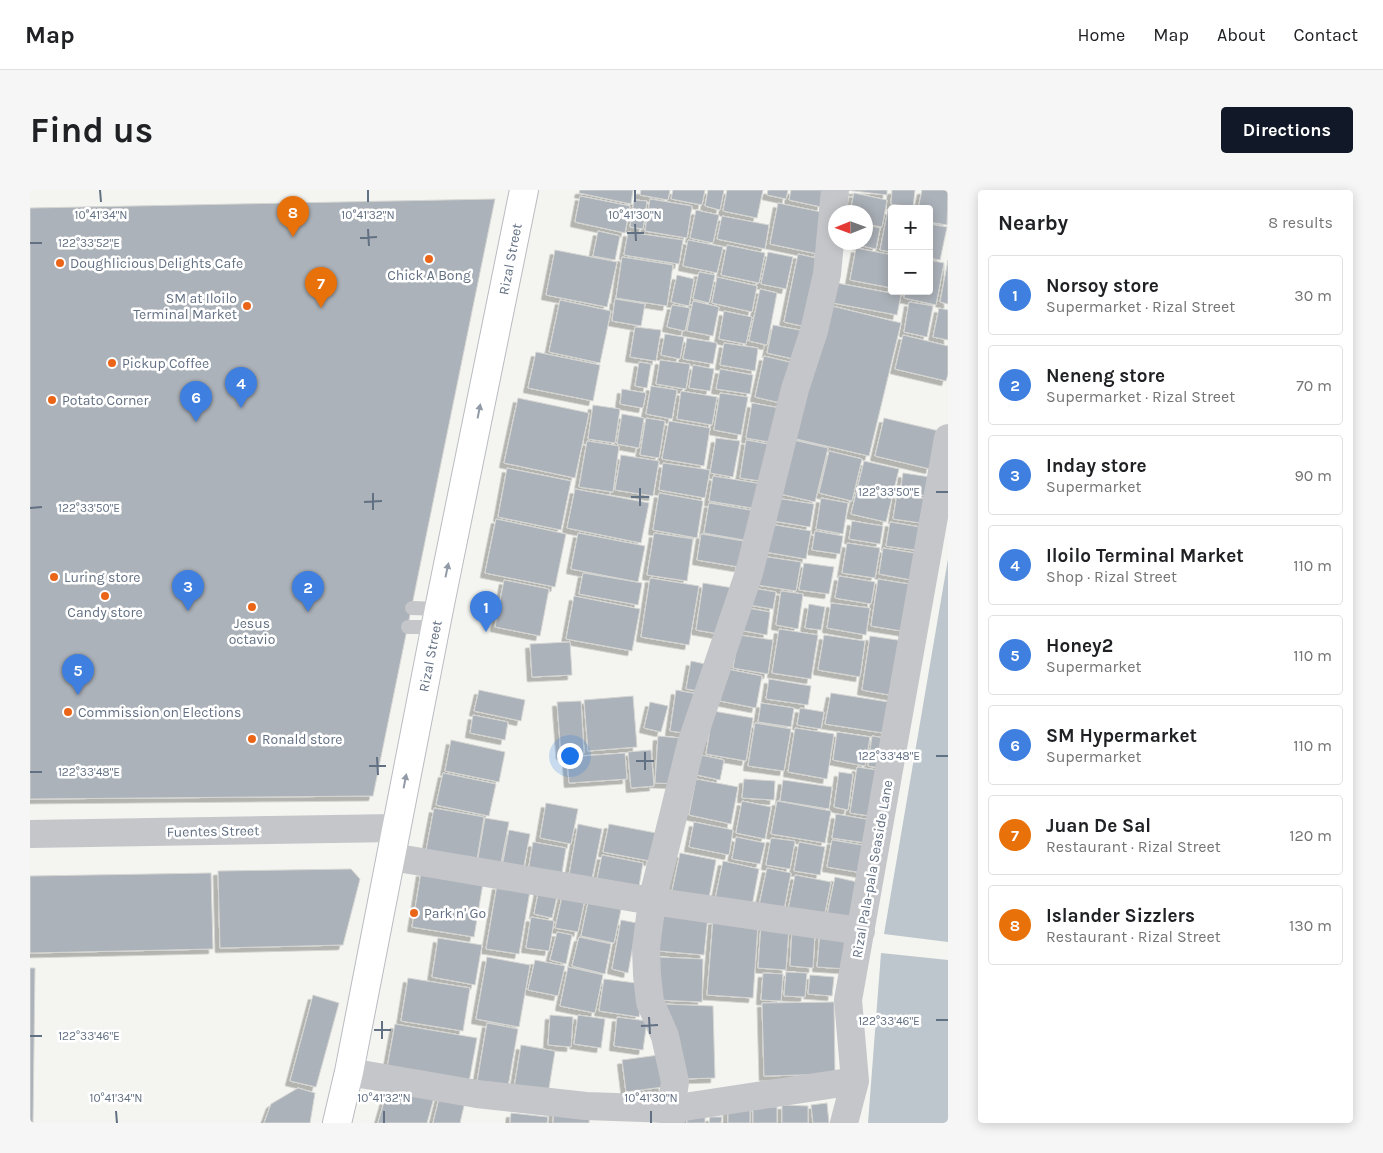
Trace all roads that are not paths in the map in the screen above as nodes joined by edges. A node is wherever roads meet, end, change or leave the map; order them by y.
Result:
1 (524, 190) edge
2 (835, 190) edge
3 (948, 438) edge
4 (412, 608) dead end
5 (437, 618) junction
6 (408, 626) dead end
7 (395, 828) junction
8 (30, 834) edge
9 (392, 857) junction
10 (652, 901) junction
11 (861, 931) junction
12 (349, 1072) junction
13 (855, 1081) junction
14 (671, 1116) edge
15 (336, 1123) edge
16 (844, 1123) edge

5 -> 1 main road, Rizal Street
2 - 10 street
3 - 11 street, Rizal Pala-pala Seaside Lane
4 - 5 lane
5 - 6 lane
7 -> 5 main road, Rizal Street
7 - 8 street, Fuentes Street
7 - 9 main road, Rizal Street
9 - 10 street
9 - 12 main road, Rizal Street
10 - 11 street
10 - 14 street
11 - 13 street, Rizal Pala-pala Seaside Lane
12 - 14 street
12 - 15 main road, Rizal Street
13 - 14 street
13 - 16 street, Rizal Pala-pala Seaside Lane

